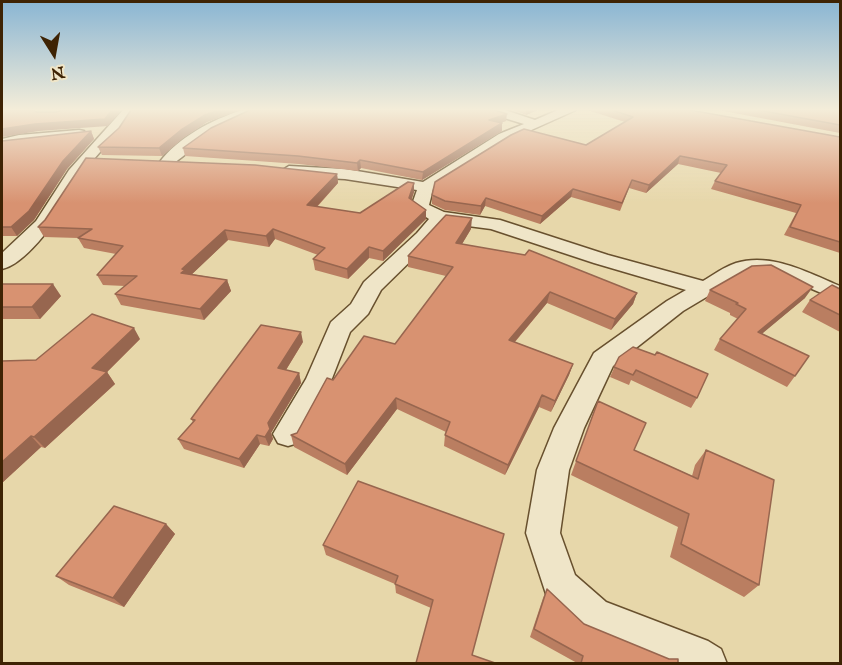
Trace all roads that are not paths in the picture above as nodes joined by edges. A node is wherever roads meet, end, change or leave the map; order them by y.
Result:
1 (108, 141) edge
2 (189, 141) edge
3 (498, 141) edge
4 (190, 164) edge
5 (274, 170) edge
6 (426, 187) junction
7 (440, 217) junction
8 (2, 263) edge
9 (694, 290) junction
10 (840, 294) edge
11 (288, 434) dead end
12 (706, 663) edge

1 - 8 street
2 - 4 street
3 - 6 street
5 - 6 street
6 - 7 street
7 - 9 street
7 - 11 street
9 - 10 street
9 - 12 street

